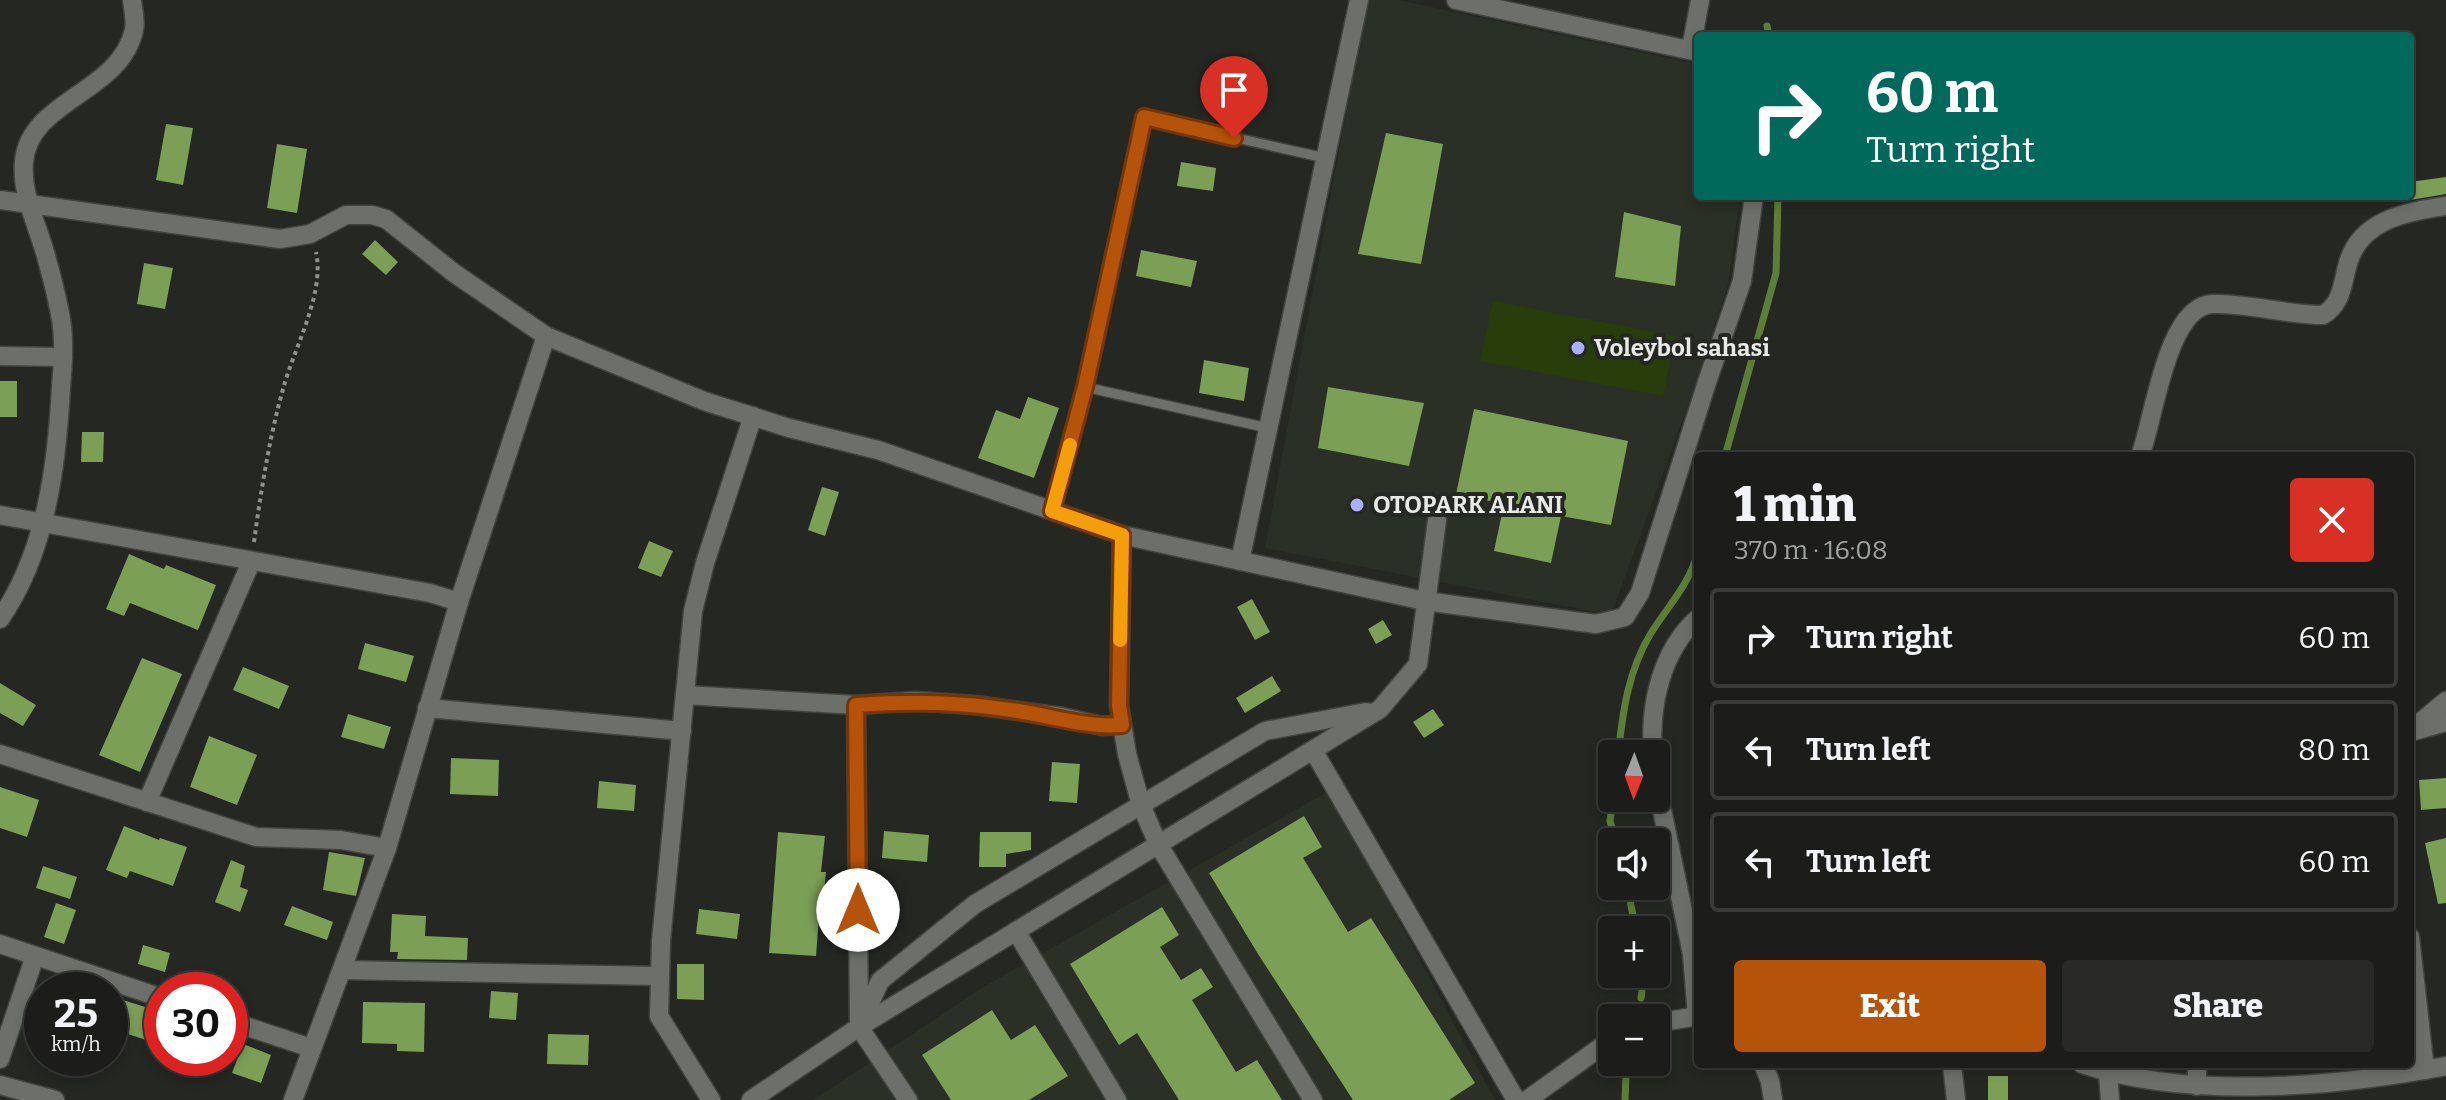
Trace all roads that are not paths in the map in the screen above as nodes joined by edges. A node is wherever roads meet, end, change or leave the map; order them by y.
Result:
1 (132, 0) edge
2 (1359, 0) edge
3 (1456, 0) edge
4 (1700, 0) edge
5 (1696, 32) edge
6 (1694, 51) edge
7 (1325, 158) junction
8 (0, 200) edge
9 (1753, 200) edge
10 (29, 204) junction
11 (2446, 206) edge
12 (546, 336) junction
13 (0, 356) edge
14 (63, 357) junction
15 (1085, 387) junction
16 (753, 416) junction
17 (1268, 428) junction
18 (2141, 452) edge
19 (1052, 511) junction
20 (0, 515) edge
21 (1437, 520) dead end
22 (42, 523) junction
23 (1122, 535) junction
24 (1240, 561) junction
25 (251, 562) junction
26 (1425, 601) junction
27 (459, 602) junction
28 (0, 619) edge
29 (1694, 623) edge
30 (685, 695) junction
31 (2446, 701) edge
32 (856, 705) junction
33 (427, 708) junction
34 (1380, 709) junction
35 (2446, 722) edge
36 (1122, 725) junction
37 (2414, 729) edge
38 (682, 731) junction
39 (2414, 731) edge
40 (1653, 740) edge
41 (1313, 750) junction
42 (0, 754) edge
43 (147, 802) junction
44 (1141, 805) junction
45 (1662, 812) edge
46 (1158, 844) junction
47 (387, 848) junction
48 (1016, 931) junction
49 (0, 944) edge
50 (35, 956) junction
51 (342, 970) junction
52 (2414, 972) edge
53 (1694, 975) edge
54 (660, 976) junction
55 (144, 992) edge
56 (1694, 1017) edge
57 (1670, 1021) edge
58 (248, 1027) edge
59 (859, 1027) junction
60 (311, 1048) junction
61 (1598, 1049) edge
62 (0, 1059) edge
63 (2446, 1066) edge
64 (1765, 1068) edge
65 (1952, 1068) edge
66 (2094, 1068) edge
67 (2197, 1068) edge
68 (2425, 1070) junction
69 (2108, 1073) junction
70 (0, 1085) edge
71 (2197, 1086) junction
72 (2297, 1092) edge
73 (55, 1100) edge
74 (293, 1100) edge
75 (711, 1100) edge
76 (751, 1100) edge
77 (908, 1100) edge
78 (1117, 1100) edge
79 (1313, 1100) edge
80 (1516, 1100) edge
81 (1527, 1100) edge
82 (1773, 1100) edge
83 (1956, 1100) edge
84 (2110, 1100) edge

1 - 10 street
2 - 7 street
3 - 6 street
4 - 5 street
7 - 15 lane
7 - 17 street
8 - 10 street
9 - 26 street
10 - 12 street
10 - 14 street
11 - 18 street
12 - 16 street
12 - 27 street
13 - 14 street
14 - 22 street
15 - 17 lane
15 - 19 lane
16 - 19 street
16 - 30 street
17 - 24 street
19 - 23 street
20 - 22 street
21 - 26 street
22 - 25 street
22 - 28 street
23 - 24 street
23 - 36 street
24 - 26 street
25 - 27 street
25 - 43 street
26 - 34 street
27 - 33 street
29 - 40 street
30 - 32 street
30 - 38 street
31 - 37 street
32 - 36 street
32 - 59 street
33 - 38 street
33 - 47 street
34 - 41 street
34 - 44 street
35 - 39 street
36 - 44 street
38 - 54 street
41 - 46 street
41 - 80 street
42 - 43 street
43 - 47 street
44 - 46 street
44 - 59 street
45 - 53 street
46 - 48 street
46 - 79 street
47 - 51 street
48 - 59 street
48 - 78 street
49 - 50 street
50 - 55 street
50 - 62 street
51 - 54 street
51 - 60 street
52 - 68 street
54 - 75 street
56 - 57 street
58 - 60 street
59 - 76 street
59 - 77 street
60 - 74 street
61 - 81 street
63 - 68 street
64 - 82 street
65 - 83 street
66 - 69 street
67 - 71 street
68 - 72 street
69 - 71 street
69 - 84 street
70 - 73 street
71 - 72 street

